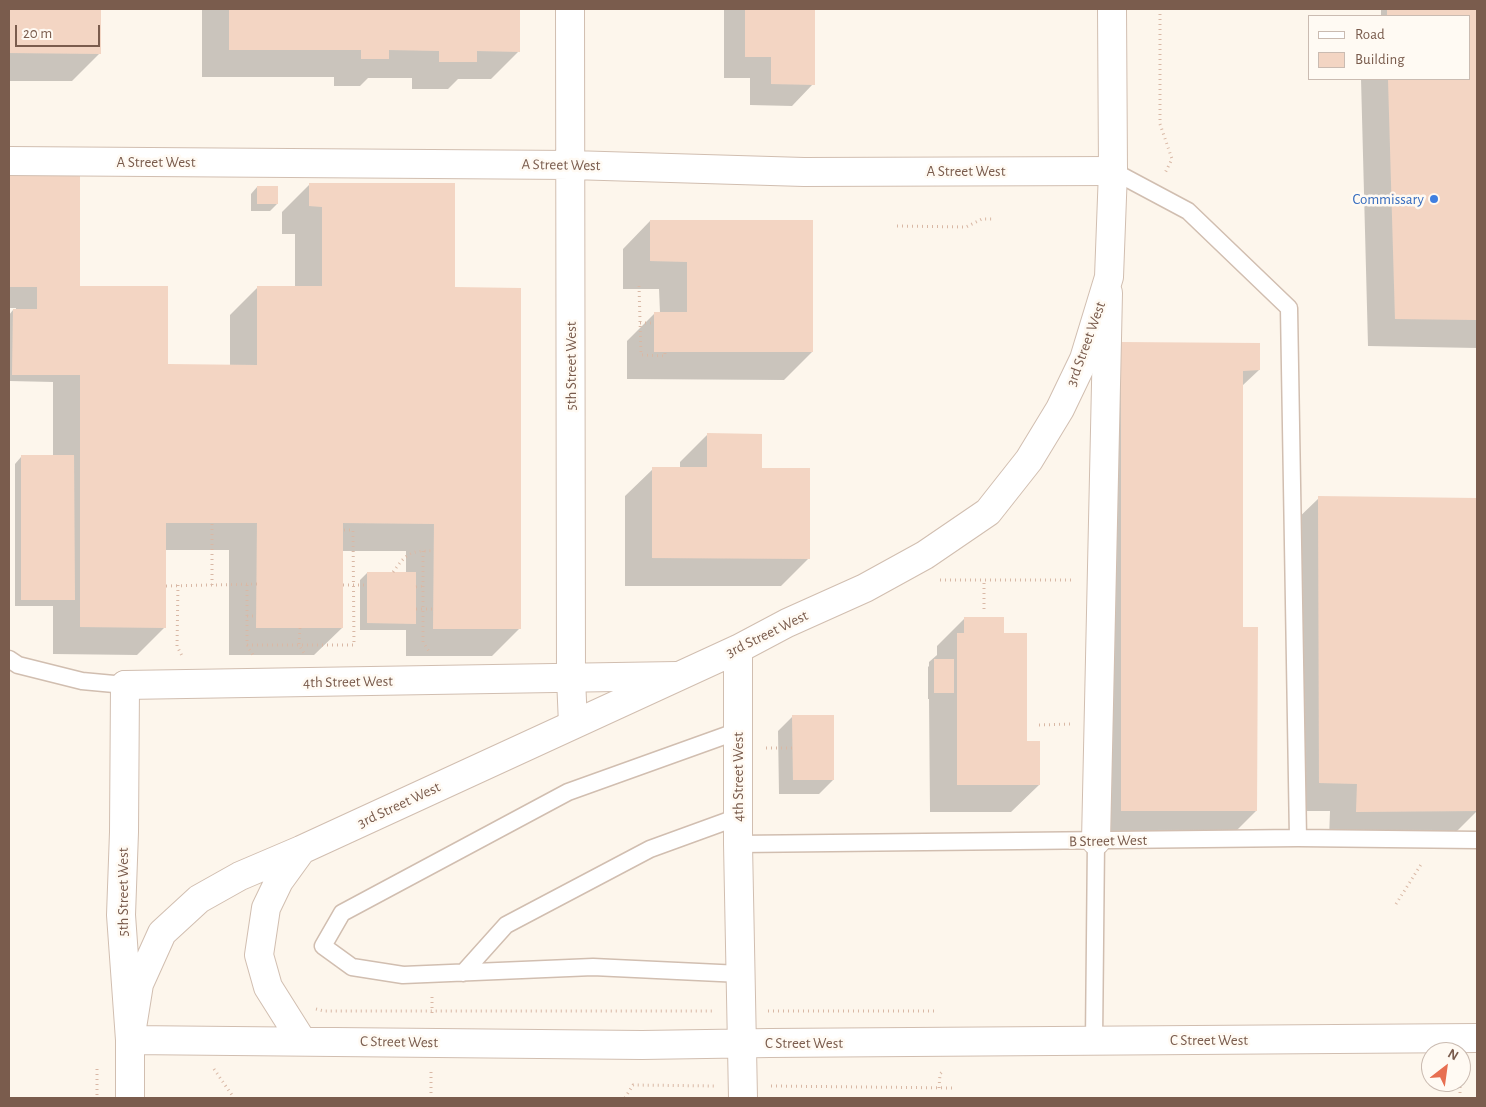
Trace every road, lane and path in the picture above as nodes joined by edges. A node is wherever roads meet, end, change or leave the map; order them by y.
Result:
1 (570, 9) edge
2 (1112, 9) edge
3 (1160, 9) edge
4 (9, 161) edge
5 (571, 165) junction
6 (1113, 171) junction
7 (1155, 193) junction
8 (992, 219) dead end
9 (897, 226) dead end
10 (1108, 277) junction
11 (639, 286) dead end
12 (640, 323) junction
13 (654, 323) dead end
14 (665, 352) dead end
15 (212, 523) dead end
16 (343, 530) dead end
17 (423, 550) junction
18 (434, 551) dead end
19 (393, 572) dead end
20 (939, 580) dead end
21 (984, 580) junction
22 (257, 584) dead end
23 (343, 584) dead end
24 (178, 585) junction
25 (212, 585) junction
26 (247, 585) junction
27 (354, 585) junction
28 (367, 585) dead end
29 (166, 586) dead end
30 (423, 586) junction
31 (416, 587) dead end
32 (1072, 590) dead end
33 (423, 609) junction
34 (433, 609) dead end
35 (984, 609) dead end
36 (416, 610) dead end
37 (247, 616) junction
38 (257, 616) dead end
39 (247, 645) junction
40 (738, 649) junction
41 (9, 659) edge
42 (677, 676) junction
43 (571, 678) junction
44 (449, 680) junction
45 (272, 683) junction
46 (200, 684) junction
47 (125, 685) junction
48 (574, 724) junction
49 (1072, 724) dead end
50 (1039, 725) dead end
51 (738, 731) junction
52 (738, 817) junction
53 (1298, 838) junction
54 (1477, 840) edge
55 (1096, 841) junction
56 (738, 844) junction
57 (302, 850) junction
58 (463, 973) junction
59 (741, 974) junction
60 (309, 1007) dead end
61 (742, 1011) junction
62 (946, 1011) dead end
63 (1477, 1038) edge
64 (130, 1040) junction
65 (302, 1041) junction
66 (1094, 1041) junction
67 (742, 1043) junction
68 (209, 1066) dead end
69 (97, 1069) dead end
70 (956, 1088) dead end
71 (743, 1092) edge
72 (234, 1097) edge
73 (97, 1098) edge
74 (130, 1098) edge
75 (625, 1098) edge

1 - 5 street, 5th Street West
2 - 6 street, 3rd Street West
3 - 7 path
4 - 5 street, A Street West
5 - 6 street, A Street West
5 - 43 street, 5th Street West
6 - 7 lane
6 - 10 street, 3rd Street West
7 - 53 lane
8 - 9 path
10 - 40 street, 3rd Street West
10 - 55 street
11 - 12 path
12 - 13 path
12 - 14 path
15 - 25 path
16 - 27 path
17 - 18 path
17 - 19 path
17 - 30 path
20 - 21 path
21 - 32 path
21 - 35 path
22 - 26 path
23 - 27 path
24 - 25 path
24 - 29 path
24 - 46 path
25 - 26 path
26 - 37 path
27 - 28 path
27 - 39 path
30 - 31 path
30 - 33 path
33 - 34 path
33 - 36 path
33 - 44 path
37 - 38 path
37 - 39 path
39 - 45 path
40 - 42 street, 3rd Street West
40 - 51 street, 4th Street West
41 - 47 lane
42 - 43 street, 4th Street West
42 - 48 street, 3rd Street West
43 - 44 street, 4th Street West
43 - 48 street, 5th Street West
44 - 45 street, 4th Street West
45 - 46 street, 4th Street West
46 - 47 street, 4th Street West
47 - 64 street, 5th Street West
48 - 57 street, 3rd Street West
49 - 50 path
51 - 52 street, 4th Street West
51 - 58 lane
52 - 56 street, 4th Street West
52 - 58 lane
53 - 54 lane, B Street West
53 - 55 lane, B Street West
55 - 56 lane, B Street West
55 - 66 lane
56 - 59 street, 4th Street West
57 - 64 street, 3rd Street West
57 - 65 street
58 - 59 lane
59 - 61 street, 4th Street West
60 - 61 path
61 - 62 path
61 - 67 street, 4th Street West
63 - 66 street, C Street West
64 - 65 street, C Street West
64 - 74 street, 5th Street West
65 - 67 street, C Street West
66 - 67 street, C Street West
67 - 71 street
68 - 72 path
69 - 73 path
70 - 71 path
71 - 75 path

